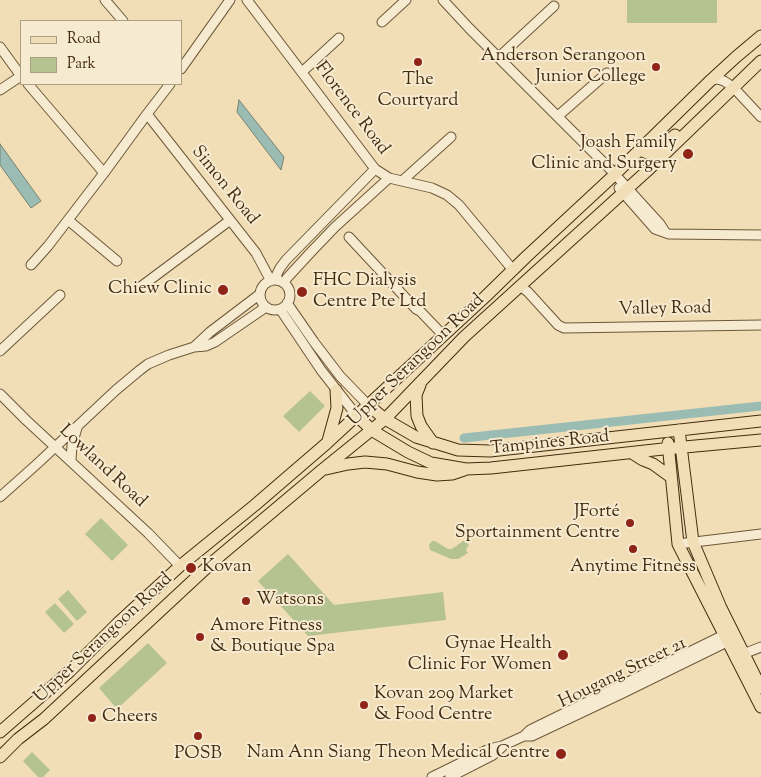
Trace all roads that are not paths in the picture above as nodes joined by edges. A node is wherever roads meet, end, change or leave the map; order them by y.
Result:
1 (105, 0) edge
2 (230, 0) edge
3 (247, 0) edge
4 (406, 0) edge
5 (443, 0) edge
6 (554, 6) dead end
7 (122, 20) edge
8 (382, 22) dead end
9 (761, 36) edge
10 (339, 38) dead end
11 (0, 47) edge
12 (499, 57) junction
13 (761, 61) edge
14 (182, 68) edge
15 (302, 72) junction
16 (607, 72) dead end
17 (20, 75) edge
18 (20, 77) edge
19 (711, 80) junction
20 (29, 85) edge
21 (169, 85) edge
22 (733, 87) junction
23 (0, 90) edge
24 (146, 114) junction
25 (705, 114) junction
26 (558, 116) junction
27 (761, 117) edge
28 (451, 137) dead end
29 (641, 150) junction
30 (376, 169) junction
31 (104, 173) junction
32 (613, 176) junction
33 (389, 178) junction
34 (402, 181) junction
35 (626, 191) junction
36 (68, 220) junction
37 (230, 221) junction
38 (761, 235) edge
39 (349, 237) dead end
40 (117, 261) dead end
41 (31, 265) dead end
42 (263, 265) junction
43 (282, 265) junction
44 (513, 270) junction
45 (272, 280) junction
46 (524, 282) junction
47 (284, 283) junction
48 (139, 288) dead end
49 (260, 294) junction
50 (60, 296) dead end
51 (284, 306) junction
52 (266, 307) junction
53 (761, 325) edge
54 (441, 337) junction
55 (194, 347) junction
56 (0, 350) edge
57 (422, 380) junction
58 (336, 390) junction
59 (0, 394) edge
60 (368, 405) junction
61 (356, 416) junction
62 (386, 419) junction
63 (761, 421) edge
64 (78, 425) junction
65 (373, 430) junction
66 (680, 430) junction
67 (667, 431) junction
68 (761, 440) edge
69 (328, 443) junction
70 (433, 443) junction
71 (56, 447) junction
72 (681, 448) junction
73 (669, 449) junction
74 (632, 453) junction
75 (71, 460) junction
76 (466, 469) junction
77 (322, 470) junction
78 (671, 477) junction
79 (0, 497) edge
80 (761, 534) edge
81 (693, 542) junction
82 (678, 544) junction
83 (180, 566) junction
84 (730, 636) junction
85 (761, 647) edge
86 (739, 655) junction
87 (761, 688) edge
88 (761, 708) edge
89 (0, 732) edge
90 (502, 746) junction
91 (0, 757) edge
92 (432, 777) edge
93 (450, 777) edge

1 - 7 street
2 - 14 street
3 - 15 street, Florence Road
4 - 8 street
5 - 12 street
6 - 12 street
9 - 19 main road, Upper Serangoon Road
10 - 15 street
11 - 17 street
12 - 26 street
13 - 22 main road, Upper Serangoon Road
15 - 30 street, Florence Road
16 - 26 street
18 - 23 street
19 - 22 street
19 - 29 main road, Upper Serangoon Road
20 - 31 street
21 - 24 street
22 - 25 main road, Upper Serangoon Road
22 - 27 street
24 - 31 street
24 - 37 street, Simon Road
25 - 29 main road
25 - 35 main road, Upper Serangoon Road
26 - 32 street
28 - 34 street
29 - 32 main road, Upper Serangoon Road
30 - 33 street, Florence Road
30 - 43 street
31 - 36 street
32 - 35 street
32 - 44 main road, Upper Serangoon Road
33 - 34 street, Florence Road
33 - 47 street
34 - 44 street, Florence Road
35 - 38 street
35 - 46 main road, Upper Serangoon Road
36 - 40 street
36 - 41 street
37 - 42 street, Simon Road
37 - 48 street
39 - 54 street
42 - 43 street
42 - 45 street, Simon Road
43 - 45 street
44 - 54 main road, Upper Serangoon Road
45 - 47 street
45 - 49 street
46 - 53 street, Valley Road
46 - 57 main road, Upper Serangoon Road
47 - 51 street
49 - 52 street
49 - 55 street
50 - 56 street
51 - 52 street
51 - 58 street
51 - 60 street
52 - 55 street
54 - 60 main road, Upper Serangoon Road
55 - 64 street
57 - 62 main road, Upper Serangoon Road
57 - 70 main road
58 - 61 street
58 - 69 main road
59 - 71 street, Lowland Road
60 - 61 main road, Upper Serangoon Road
60 - 62 main road, Tampines Road
61 - 65 main road, Tampines Road
61 - 69 main road, Upper Serangoon Road
62 - 65 main road, Upper Serangoon Road
62 - 70 main road, Tampines Road
63 - 66 main road, Tampines Road
64 - 71 street
64 - 75 street
65 - 76 main road, Tampines Road
65 - 77 main road, Upper Serangoon Road
66 - 67 main road, Tampines Road
66 - 72 main road
67 - 70 main road, Tampines Road
67 - 73 main road
68 - 72 main road, Tampines Road
69 - 83 main road, Upper Serangoon Road
71 - 75 street, Lowland Road
71 - 79 street
72 - 73 main road, Tampines Road
72 - 81 main road
73 - 74 main road, Tampines Road
73 - 78 main road
74 - 76 main road, Tampines Road
74 - 78 main road
75 - 83 street, Lowland Road
76 - 77 main road
77 - 91 main road, Upper Serangoon Road
78 - 82 main road
80 - 81 street
81 - 82 street
81 - 84 main road
82 - 84 main road
83 - 89 main road, Upper Serangoon Road
84 - 86 main road
84 - 90 street, Hougang Street 21
85 - 86 street
86 - 87 main road
86 - 88 main road
90 - 92 street, Hougang Street 21
90 - 93 street, Hougang Street 21

